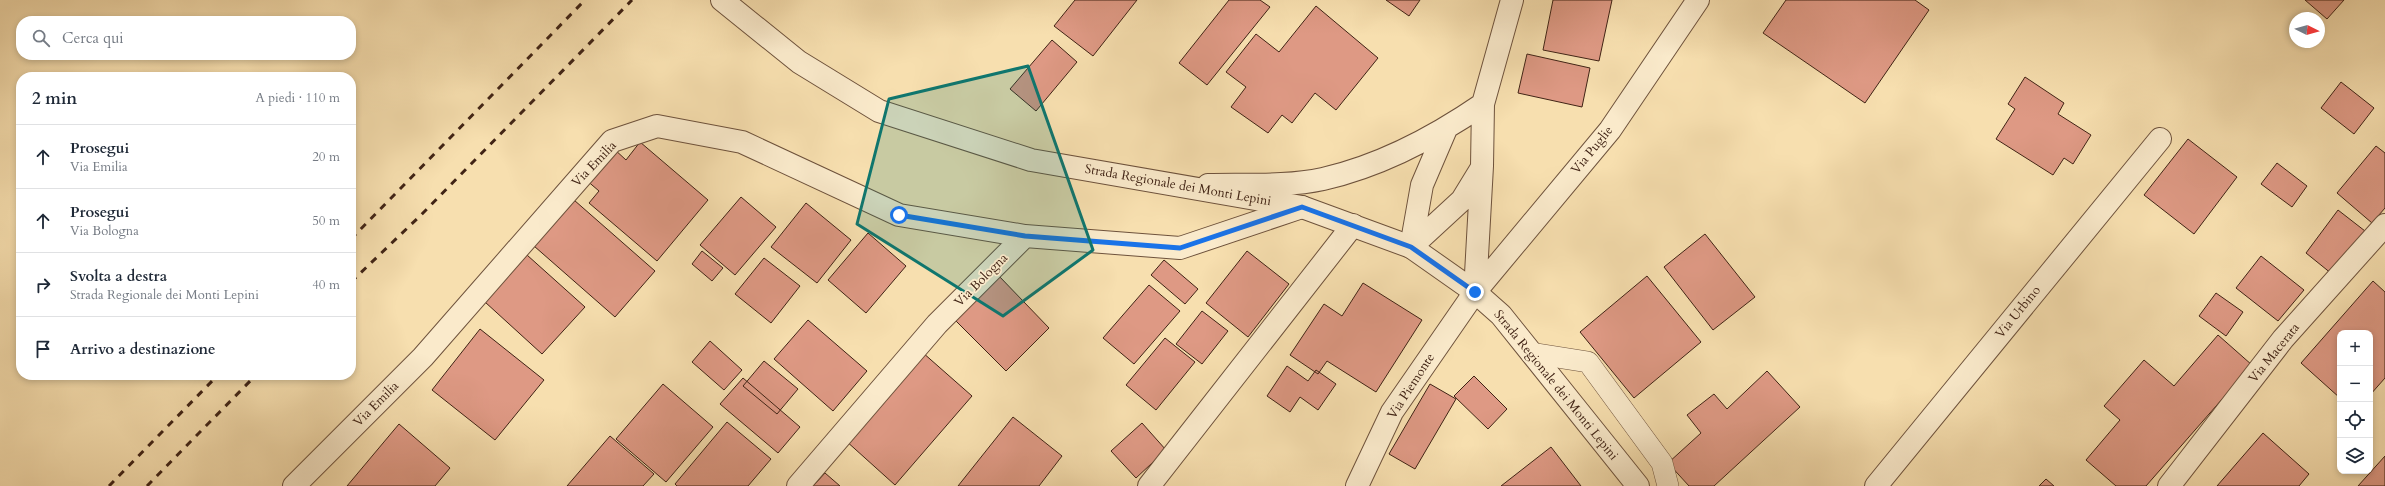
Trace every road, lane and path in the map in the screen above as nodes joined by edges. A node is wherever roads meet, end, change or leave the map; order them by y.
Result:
1 (1512, 0) edge
2 (1698, 0) edge
3 (724, 2) edge
4 (1483, 104) junction
5 (1446, 129) junction
6 (2160, 139) dead end
7 (1482, 166) junction
8 (1185, 185) junction
9 (1302, 207) junction
10 (1353, 225) junction
11 (2385, 225) edge
12 (1025, 236) junction
13 (1411, 247) junction
14 (1475, 292) junction
15 (1531, 353) junction
16 (294, 486) edge
17 (798, 486) edge
18 (1149, 486) edge
19 (1357, 486) edge
20 (1638, 486) edge
21 (1668, 486) edge
22 (1876, 486) edge
23 (2169, 486) edge

1 - 4 street
2 - 14 street, Via Puglie
3 - 8 street, Strada Regionale dei Monti Lepini
4 - 5 street
4 - 7 street
5 - 8 street
5 - 13 street
6 - 22 street, Via Urbino
7 - 13 street
7 - 14 street
8 - 9 street, Strada Regionale dei Monti Lepini
9 - 10 street, Strada Regionale dei Monti Lepini
9 - 12 street
10 - 13 street, Strada Regionale dei Monti Lepini
10 - 18 street
11 - 23 street, Via Macerata
12 - 16 street, Via Emilia
12 - 17 street, Via Bologna
13 - 14 street, Strada Regionale dei Monti Lepini
14 - 15 street, Strada Regionale dei Monti Lepini
14 - 19 street, Via Piemonte
15 - 20 street, Strada Regionale dei Monti Lepini
15 - 21 lane

